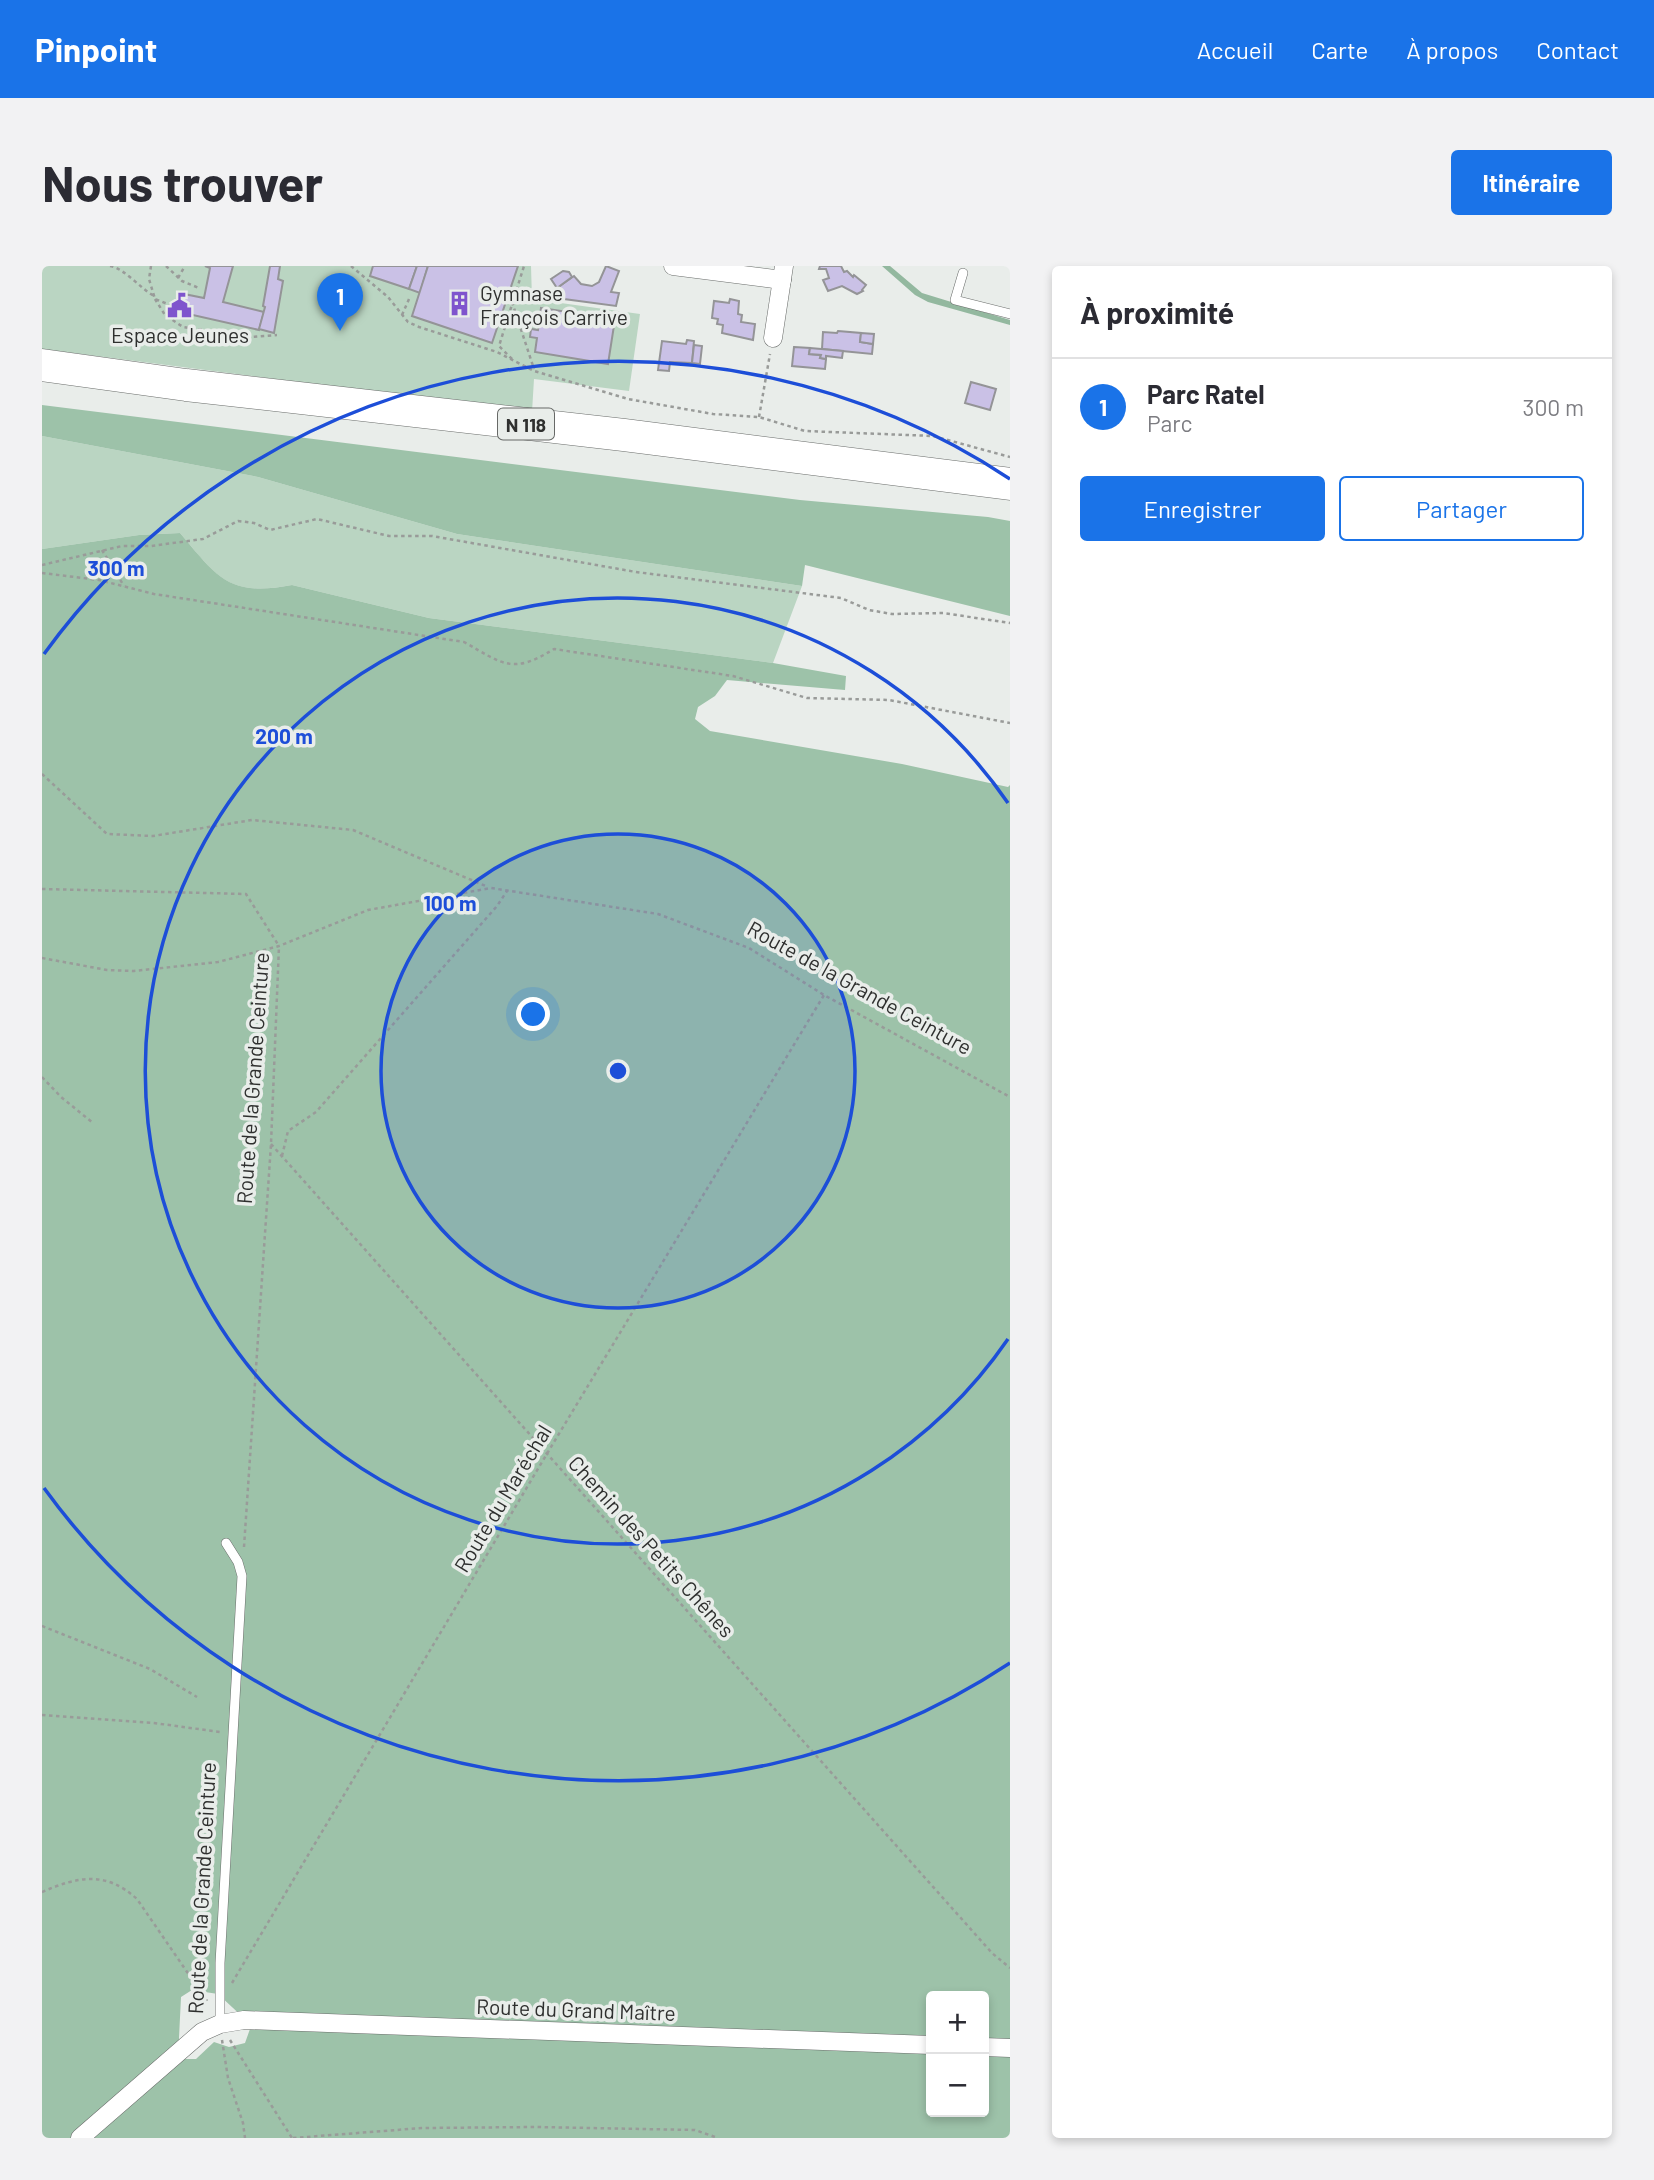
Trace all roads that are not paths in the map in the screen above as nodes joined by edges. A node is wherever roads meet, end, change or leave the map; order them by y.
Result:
1 (673, 266) edge
2 (783, 273) edge
3 (963, 273) dead end
4 (1010, 314) edge
5 (773, 338) road end
6 (42, 365) edge
7 (42, 386) edge
8 (1010, 484) edge
9 (1010, 505) edge
10 (226, 1543) dead end
11 (220, 2024) junction
12 (926, 2045) edge
13 (989, 2047) edge
14 (1010, 2048) edge
15 (80, 2138) edge

1 - 2 street
2 - 5 street
3 - 4 lane
6 - 8 highway, N 118
7 - 9 highway, N 118
10 - 11 lane, Route de la Grande Ceinture
11 - 12 street, Route du Grand Maître
11 - 15 street, Route de la Grande Ceinture
13 - 14 street

